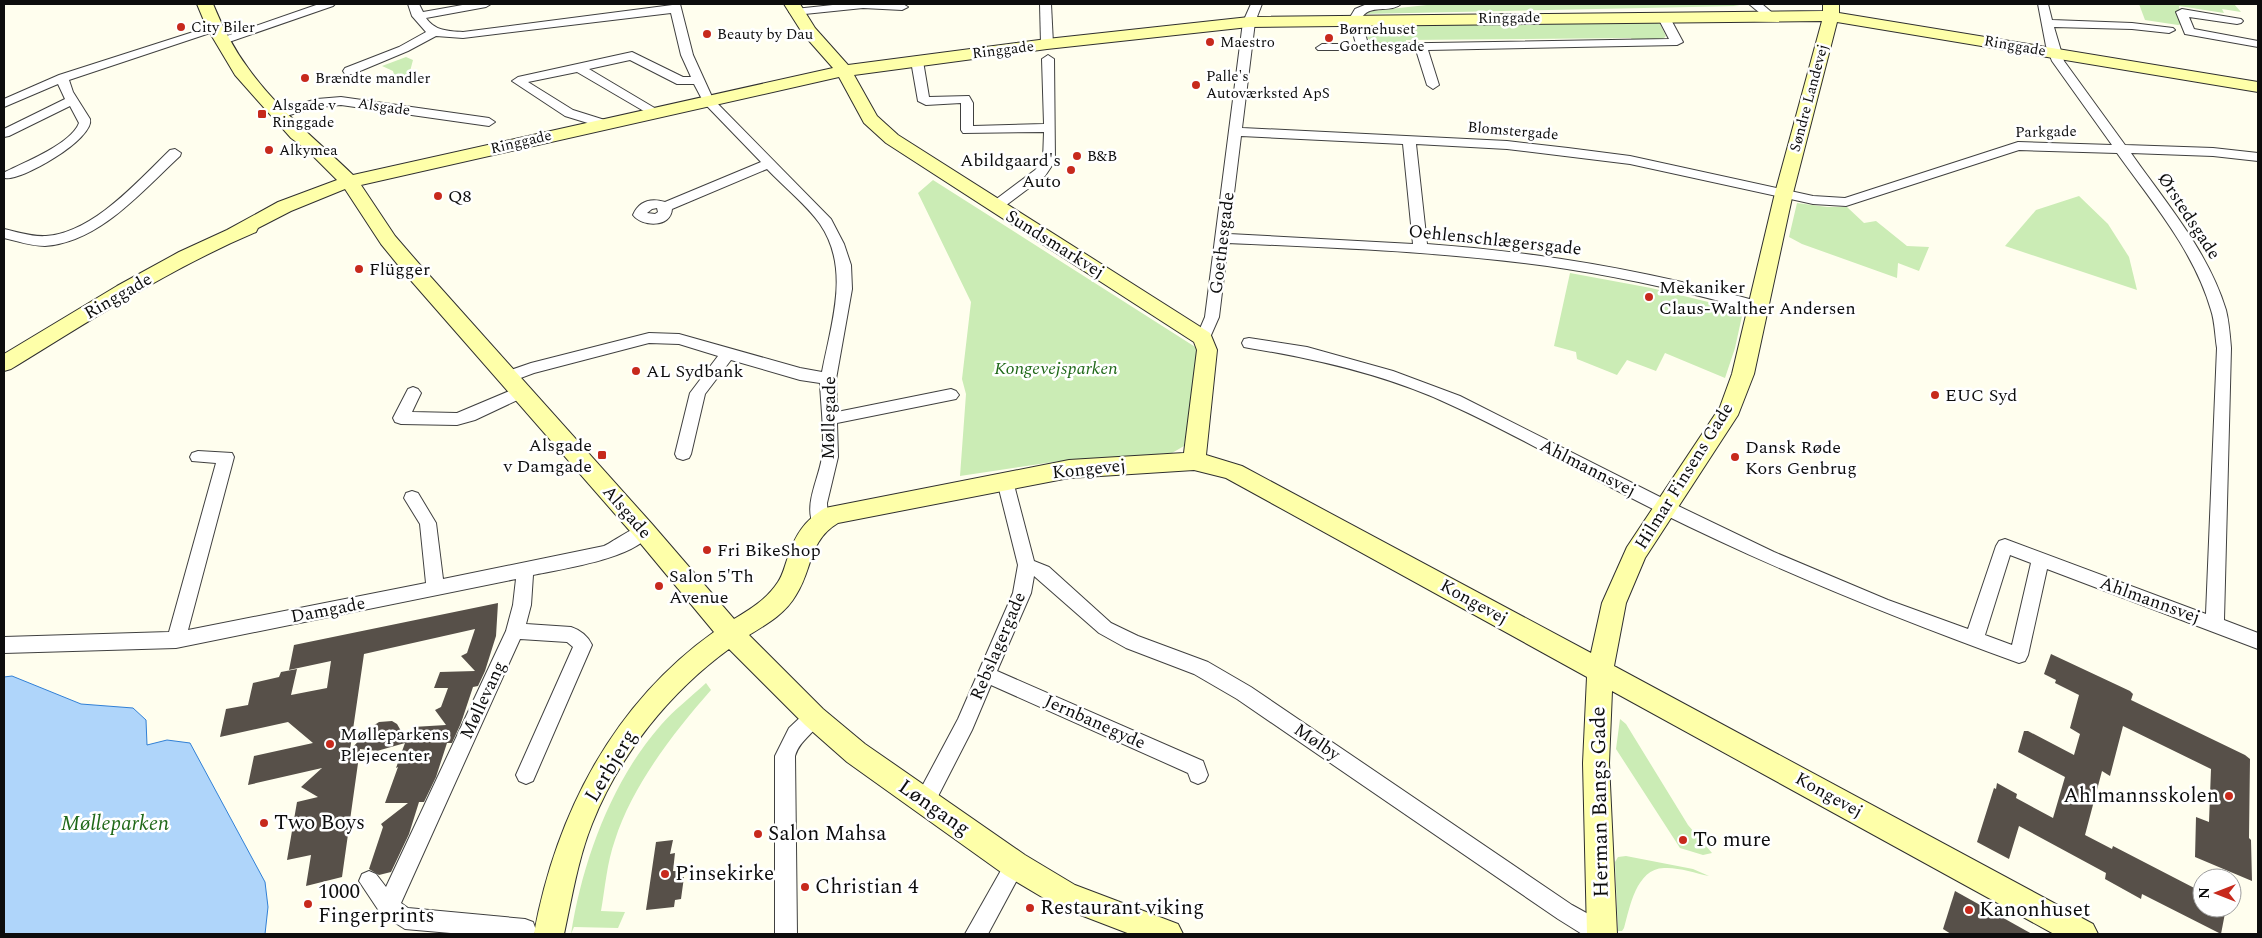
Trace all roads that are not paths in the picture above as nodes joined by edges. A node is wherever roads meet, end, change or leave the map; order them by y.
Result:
1 (205, 4) edge
2 (329, 4) edge
3 (414, 4) edge
4 (486, 4) edge
5 (1045, 4) edge
6 (1256, 4) edge
7 (1395, 4) edge
8 (1755, 4) edge
9 (2043, 4) edge
10 (675, 6) edge
11 (902, 7) dead end
12 (794, 8) edge
13 (1831, 10) edge
14 (418, 16) junction
15 (1663, 16) junction
16 (1770, 16) junction
17 (1356, 19) junction
18 (2238, 21) dead end
19 (1249, 22) junction
20 (2047, 23) junction
21 (2169, 30) dead end
22 (433, 32) junction
23 (218, 34) junction
24 (2258, 44) edge
25 (1420, 46) junction
26 (1363, 47) junction
27 (1322, 48) dead end
28 (1047, 52) junction
29 (2054, 53) junction
30 (917, 61) junction
31 (579, 68) junction
32 (349, 71) dead end
33 (844, 71) junction
34 (63, 78) junction
35 (698, 80) junction
36 (1433, 85) dead end
37 (2258, 87) edge
38 (72, 100) junction
39 (708, 100) junction
40 (4, 103) edge
41 (654, 113) junction
42 (279, 114) junction
43 (489, 122) dead end
44 (604, 124) junction
45 (1050, 128) junction
46 (5, 132) dead end
47 (1236, 132) junction
48 (1409, 140) junction
49 (2120, 149) junction
50 (175, 154) dead end
51 (2258, 157) edge
52 (768, 164) junction
53 (10, 174) dead end
54 (342, 187) junction
55 (1784, 193) junction
56 (996, 206) junction
57 (665, 207) dead end
58 (4, 233) edge
59 (1224, 238) junction
60 (1421, 250) junction
61 (1759, 307) junction
62 (1203, 338) junction
63 (1249, 343) dead end
64 (728, 353) junction
65 (4, 364) edge
66 (828, 379) junction
67 (514, 384) junction
68 (413, 393) dead end
69 (951, 396) dead end
70 (829, 420) junction
71 (683, 454) dead end
72 (198, 457) dead end
73 (1194, 461) junction
74 (1005, 481) junction
75 (412, 498) dead end
76 (1664, 507) junction
77 (820, 521) junction
78 (644, 531) junction
79 (2041, 560) junction
80 (1027, 565) junction
81 (525, 570) junction
82 (435, 588) junction
83 (2215, 624) junction
84 (515, 630) junction
85 (731, 634) junction
86 (1974, 639) junction
87 (176, 640) junction
88 (2258, 640) edge
89 (4, 645) edge
90 (1600, 671) junction
91 (987, 675) junction
92 (814, 717) junction
93 (526, 775) dead end
94 (1198, 776) dead end
95 (925, 801) junction
96 (1015, 865) junction
97 (369, 881) dead end
98 (388, 907) junction
99 (537, 932) edge
100 (783, 933) edge
101 (976, 934) edge
102 (1168, 934) edge
103 (1602, 934) edge
104 (2083, 934) edge

1 - 23 street, Alsgade
2 - 23 street
3 - 14 street
4 - 14 street
5 - 28 street
6 - 19 street, Goethesgade
7 - 17 street
8 - 16 street
9 - 20 street, Ørstedsgade
10 - 22 street
10 - 35 street, Møllegade
11 - 12 street, Sundsmarkvej
12 - 33 street, Sundsmarkvej
13 - 16 street, Ringgade
13 - 29 street, Ringgade
13 - 55 street, Søndre Landevej
14 - 22 street
15 - 16 street, Ringgade
15 - 17 street, Ringgade
15 - 25 street, Ringgade
17 - 19 street, Ringgade
17 - 26 street
18 - 24 street
19 - 28 street, Ringgade
19 - 47 street, Goethesgade
20 - 21 street
20 - 29 street, Ørstedsgade
22 - 32 street
23 - 34 street
23 - 42 street, Alsgade
25 - 26 street, Ringgade
25 - 36 street
26 - 27 street, Ringgade
28 - 30 street, Ringgade
28 - 45 street
29 - 37 street, Ringgade
29 - 49 street, Ørstedsgade
30 - 33 street, Ringgade
30 - 45 street
31 - 35 street, Ringgade
31 - 41 street
31 - 44 street, Ringgade
33 - 39 street, Ringgade
33 - 56 street, Sundsmarkvej
34 - 38 street
34 - 40 street
35 - 39 street, Møllegade
38 - 46 street
38 - 53 street
39 - 41 street, Ringgade
39 - 52 street, Møllegade
41 - 44 street, Ringgade
42 - 43 street, Alsgade
42 - 54 street, Alsgade
44 - 54 street, Ringgade
45 - 56 street
47 - 48 street, Blomstergade
47 - 59 street, Goethesgade
48 - 55 street, Blomstergade
48 - 60 street
49 - 51 street, Parkgade
49 - 55 street, Parkgade
49 - 83 street, Ørstedsgade
50 - 58 street
52 - 57 street
52 - 66 street, Møllegade
54 - 65 street, Ringgade
54 - 67 street, Alsgade
55 - 61 street, Hilmar Finsens Gade
56 - 62 street, Sundsmarkvej
59 - 60 street, Oehlenschlægersgade
59 - 62 street, Goethesgade
60 - 61 street, Oehlenschlægersgade
61 - 76 street, Hilmar Finsens Gade
62 - 73 street, Goethesgade
63 - 76 street, Ahlmannsvej
64 - 66 street
64 - 67 street
64 - 71 street
66 - 70 street, Møllegade
67 - 68 street
67 - 78 street, Alsgade
69 - 70 street
70 - 77 street, Møllegade
72 - 87 street
73 - 74 street, Kongevej
73 - 90 street, Kongevej
74 - 77 street, Kongevej
74 - 80 street, Rebslagergade
75 - 82 street
76 - 86 street, Ahlmannsvej
76 - 90 street, Hilmar Finsens Gade
77 - 85 street
78 - 81 street, Damgade
78 - 85 street, Alsgade
79 - 83 street, Ahlmannsvej
79 - 86 street, Ahlmannsvej
79 - 86 street, Ahlmannsvej
80 - 91 street, Rebslagergade
80 - 103 street, Mølby
81 - 82 street, Damgade
81 - 84 street, Møllevang
82 - 87 street, Damgade
83 - 88 street, Ahlmannsvej
84 - 93 street
84 - 98 street, Møllevang
85 - 92 street, Løngang
85 - 99 street, Lerbjerg
87 - 89 street, Damgade
90 - 103 street, Herman Bangs Gade
90 - 104 street, Kongevej
91 - 94 street, Jernbanegyde
91 - 95 street, Rebslagergade
92 - 95 street, Løngang
92 - 100 street
95 - 96 street, Løngang
96 - 101 street
96 - 102 street, Løngang
97 - 98 street
98 - 99 street

